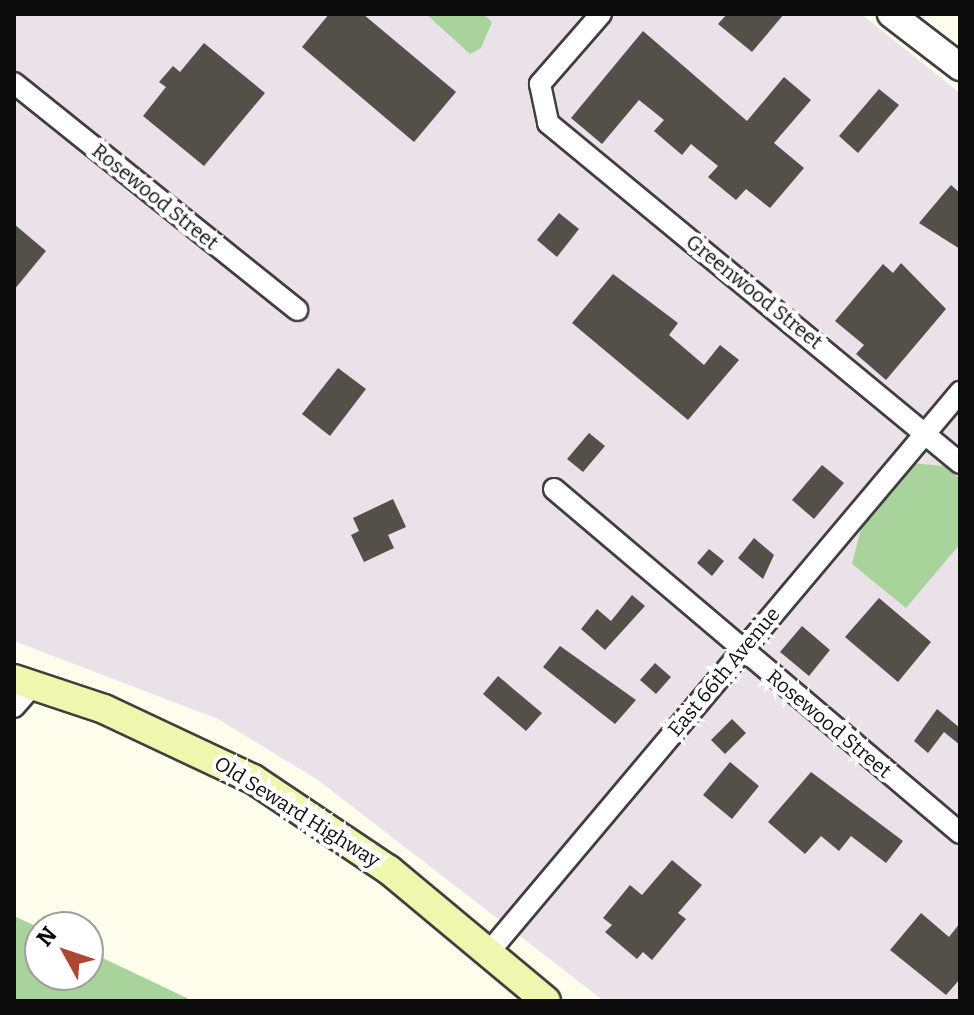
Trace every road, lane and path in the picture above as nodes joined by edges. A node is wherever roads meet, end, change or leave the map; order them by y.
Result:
1 (601, 14) edge
2 (891, 14) edge
3 (960, 67) edge
4 (14, 83) edge
5 (297, 310) dead end
6 (960, 392) edge
7 (926, 433) junction
8 (960, 463) edge
9 (554, 489) dead end
10 (742, 651) junction
11 (23, 682) edge
12 (14, 707) edge
13 (960, 833) edge
14 (489, 952) junction
15 (546, 1001) edge

1 - 7 street, Greenwood Street
2 - 3 street
4 - 5 street, Rosewood Street
6 - 7 street, East 66th Avenue
7 - 8 street, Greenwood Street
7 - 10 street, East 66th Avenue
9 - 10 street, Rosewood Street
10 - 13 street, Rosewood Street
10 - 14 street, East 66th Avenue
11 - 12 street
11 - 14 main road, Old Seward Highway
14 - 15 main road, Old Seward Highway

